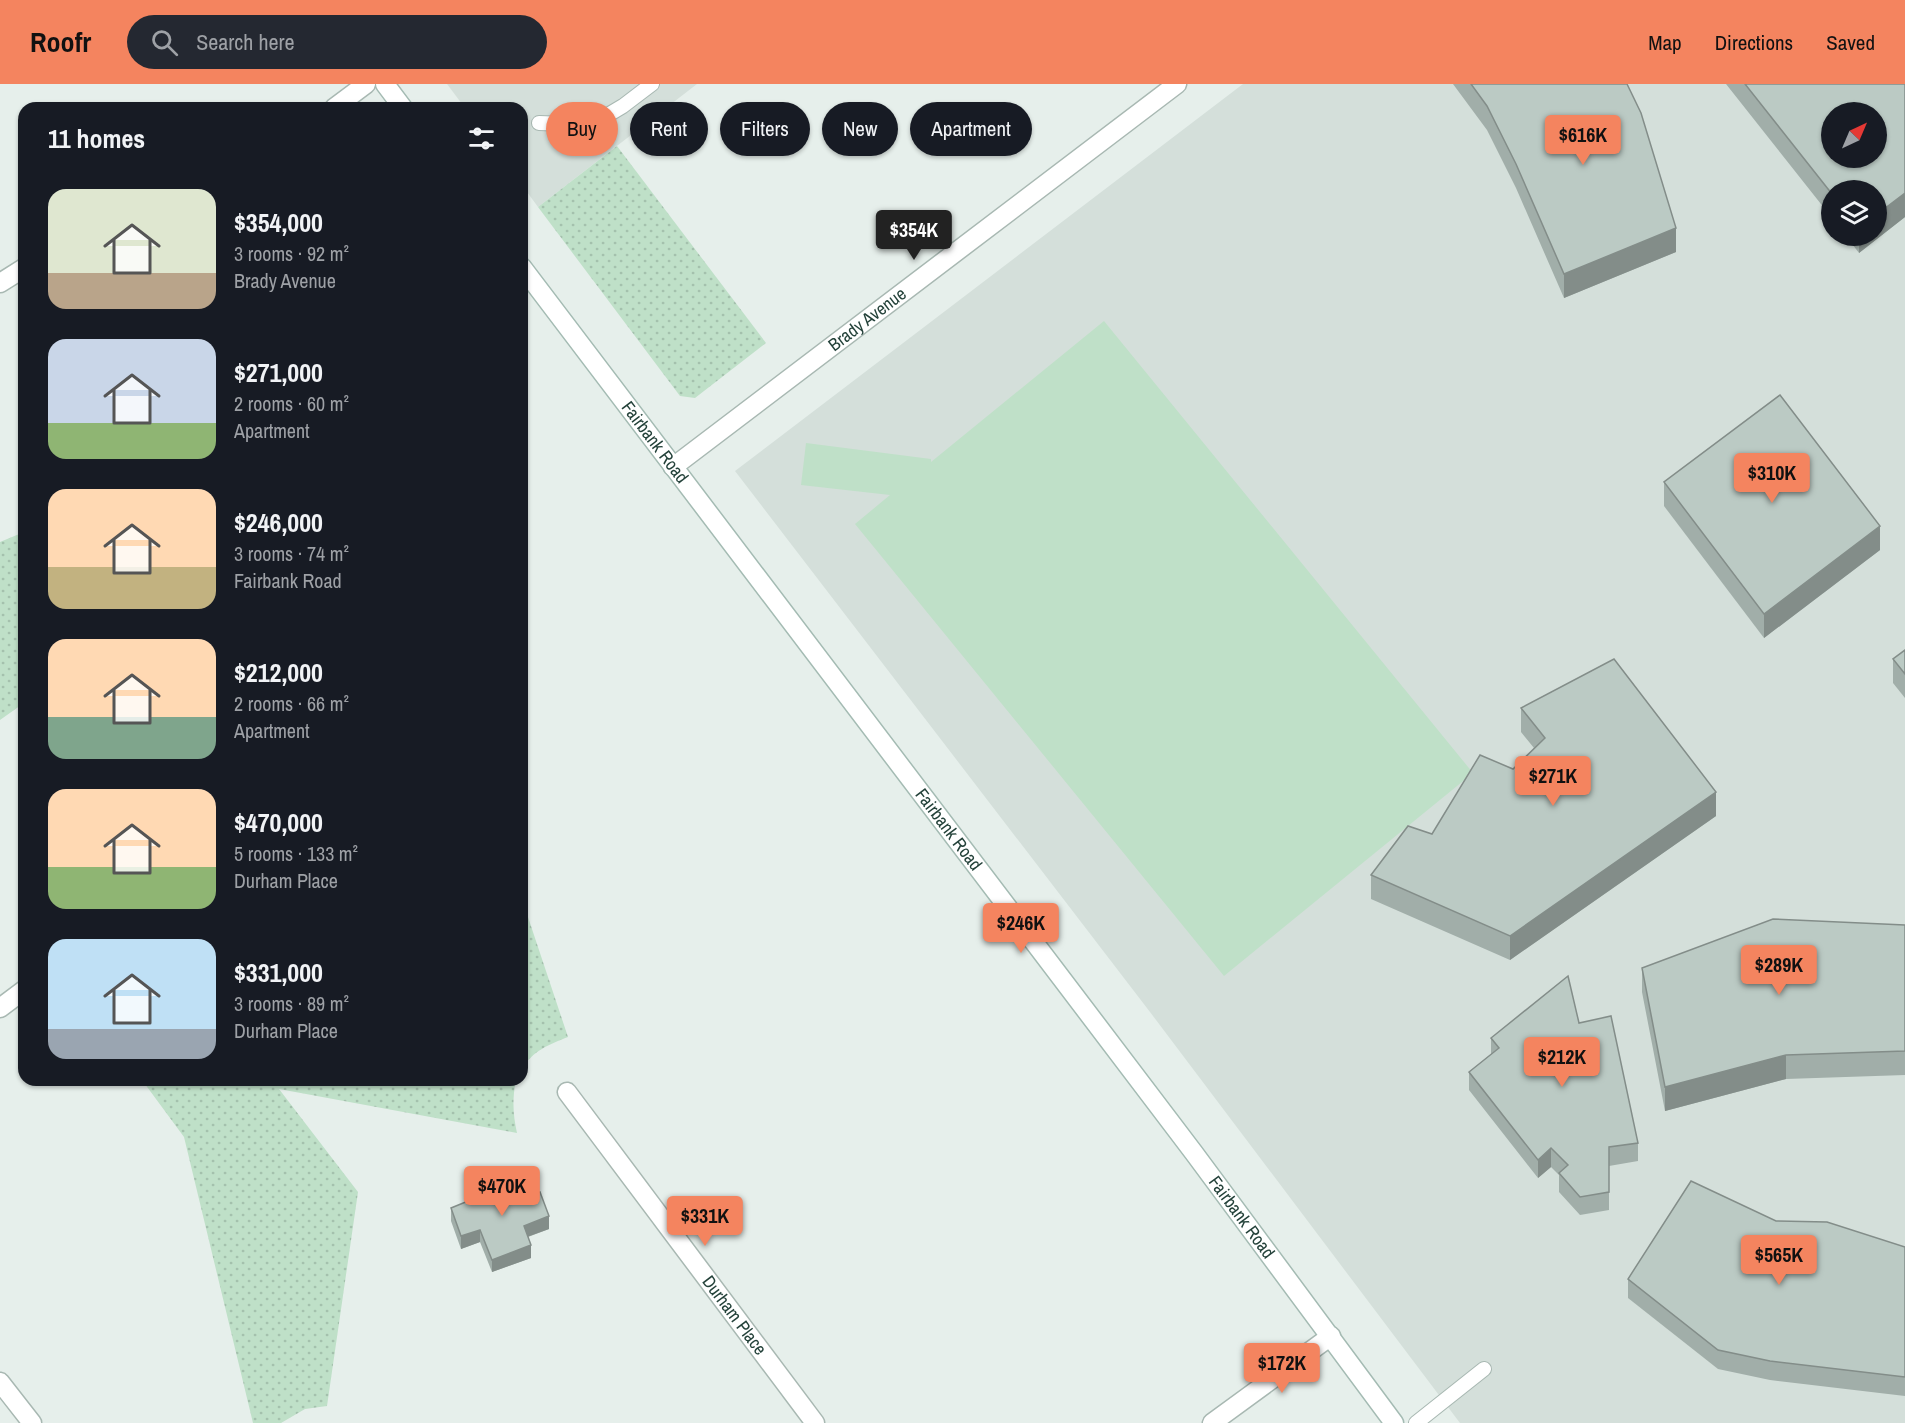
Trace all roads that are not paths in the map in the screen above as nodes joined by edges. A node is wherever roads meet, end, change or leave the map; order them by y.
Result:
1 (366, 84) edge
2 (385, 84) edge
3 (652, 84) edge
4 (1178, 84) edge
5 (341, 102) edge
6 (398, 102) edge
7 (539, 123) dead end
8 (18, 272) edge
9 (528, 275) edge
10 (0, 283) edge
11 (673, 467) junction
12 (18, 994) edge
13 (0, 1008) edge
14 (567, 1092) dead end
15 (1331, 1336) junction
16 (1484, 1369) dead end
17 (0, 1382) edge
18 (32, 1423) edge
19 (815, 1423) edge
20 (1212, 1423) edge
21 (1394, 1423) edge
22 (1416, 1423) edge

1 - 5 main road
2 - 6 main road
3 - 7 lane
4 - 11 main road, Brady Avenue
8 - 10 main road
9 - 11 main road, Fairbank Road
11 - 15 main road, Fairbank Road
12 - 13 main road
14 - 19 main road, Durham Place
15 - 20 main road
15 - 21 main road, Fairbank Road
16 - 22 lane
17 - 18 main road

